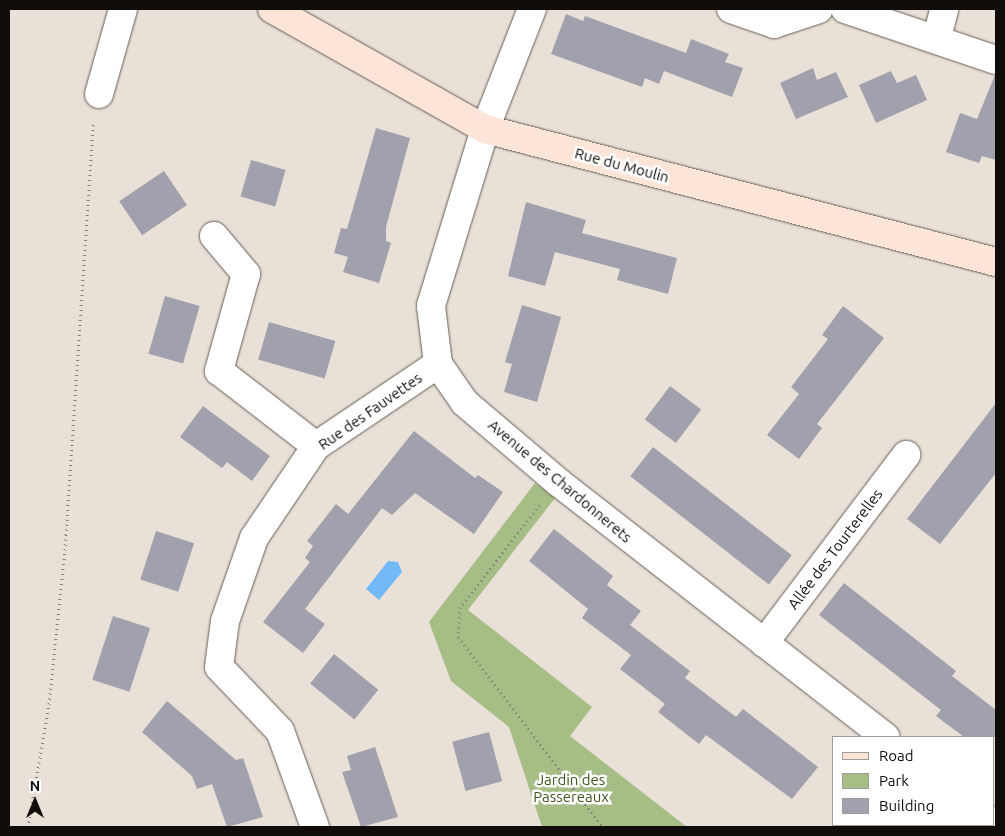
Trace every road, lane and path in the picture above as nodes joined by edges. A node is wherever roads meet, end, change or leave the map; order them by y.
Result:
1 (123, 9) edge
2 (272, 9) edge
3 (532, 9) edge
4 (731, 9) edge
5 (818, 9) edge
6 (845, 9) edge
7 (944, 9) edge
8 (937, 38) junction
9 (996, 60) edge
10 (100, 94) joint
11 (485, 129) junction
12 (214, 236) dead end
13 (996, 262) edge
14 (438, 364) junction
15 (316, 446) junction
16 (906, 454) dead end
17 (558, 482) junction
18 (764, 643) junction
19 (884, 736) edge
20 (28, 827) edge
21 (315, 827) edge
22 (603, 827) edge

1 - 10 street
2 - 11 street, Rue du Moulin
3 - 11 street, Avenue des Chardonnerets
4 - 5 street
6 - 8 street
7 - 8 street
8 - 9 street
10 - 20 path
11 - 13 street, Rue du Moulin
11 - 14 street, Avenue des Chardonnerets
12 - 15 street
14 - 15 street, Rue des Fauvettes
14 - 17 street, Avenue des Chardonnerets
15 - 21 street, Rue des Fauvettes
16 - 18 street, Allée des Tourterelles
17 - 18 street, Avenue des Chardonnerets
17 - 22 path
18 - 19 street, Avenue des Chardonnerets

